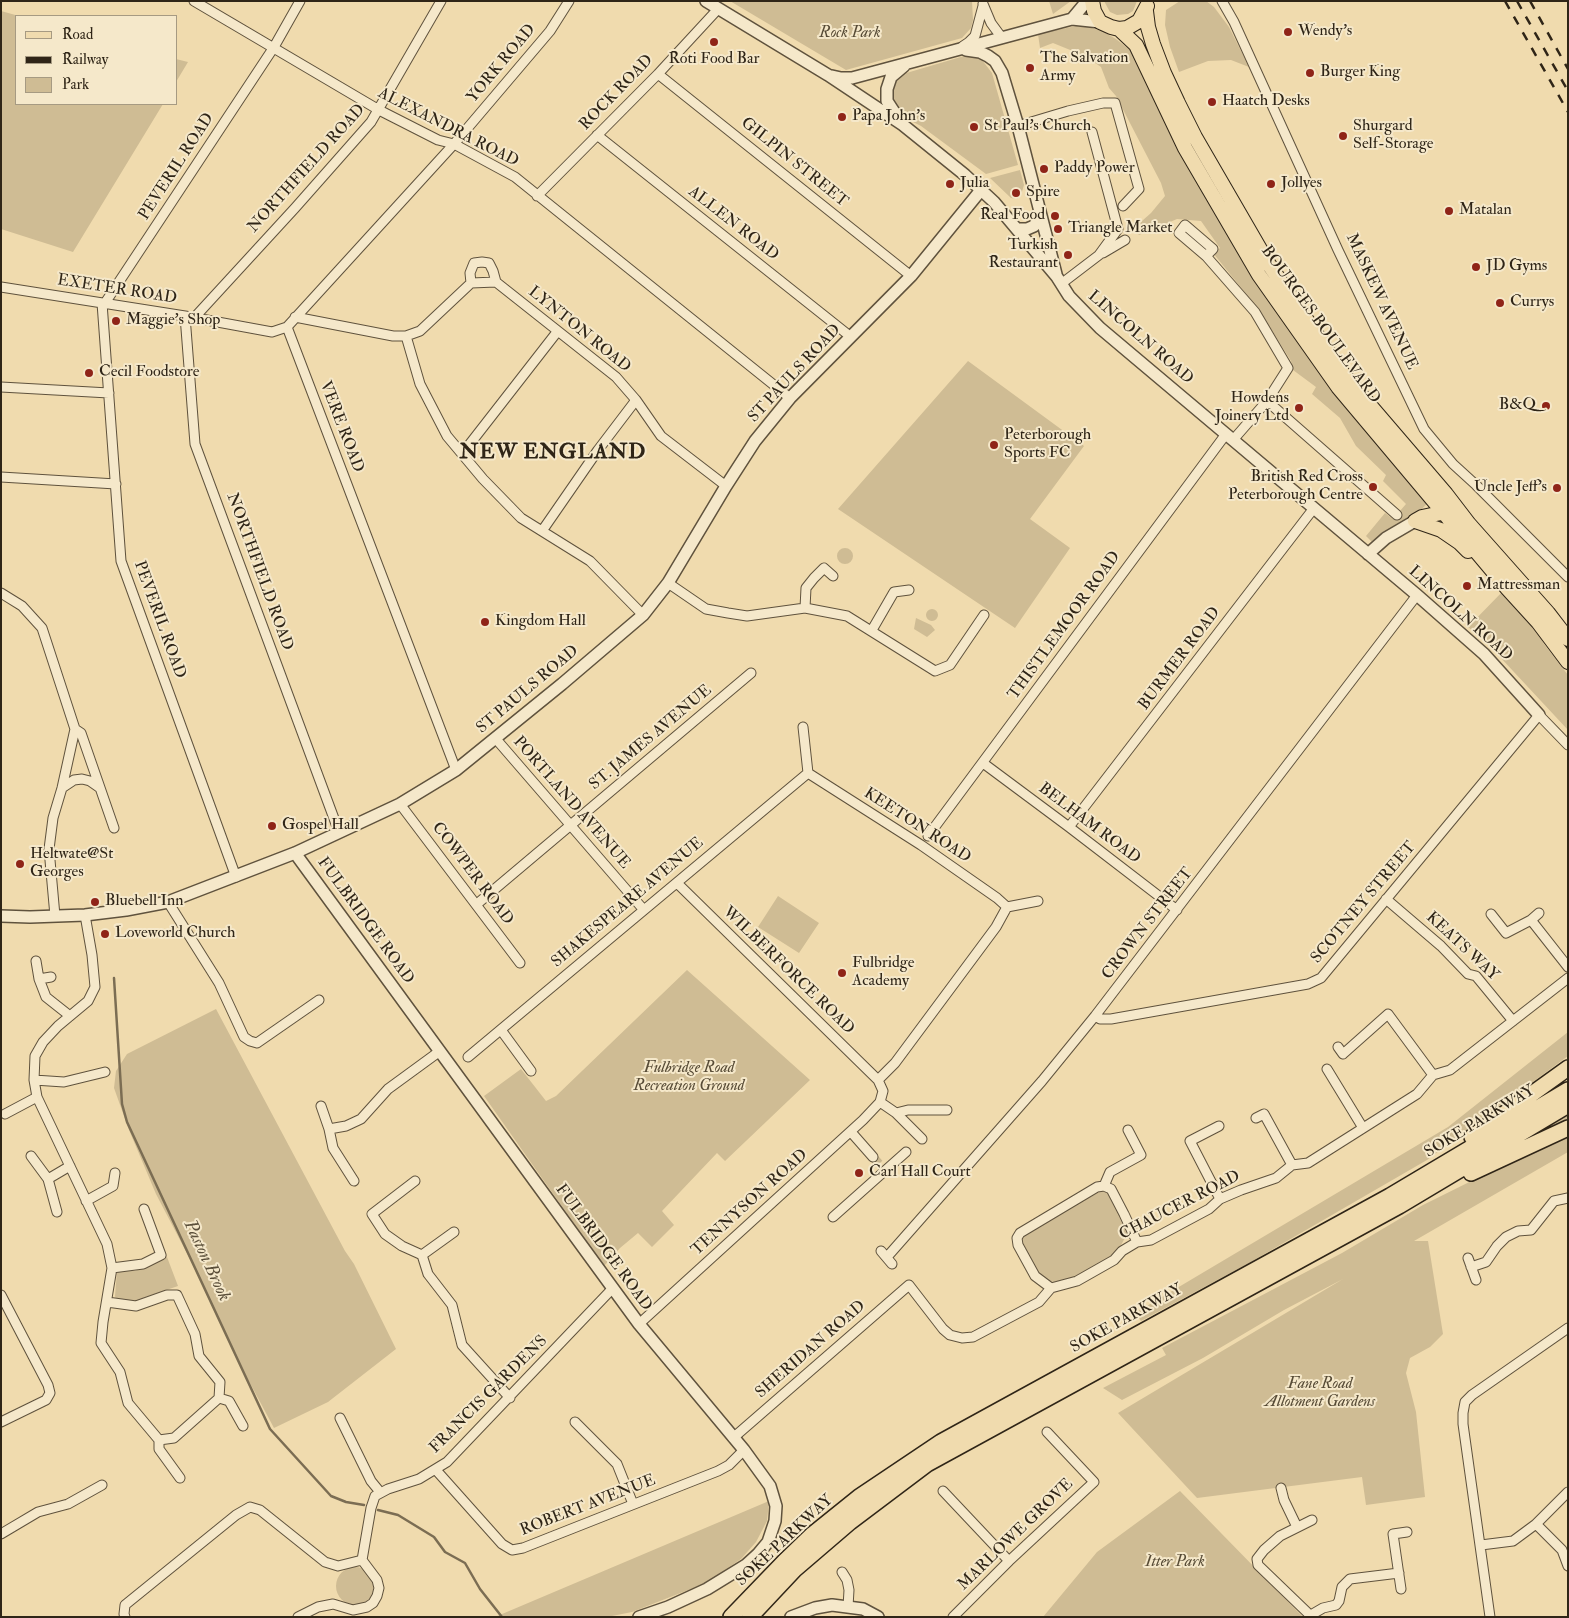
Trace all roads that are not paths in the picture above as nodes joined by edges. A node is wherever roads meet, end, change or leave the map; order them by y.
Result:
1 (194, 1) edge
2 (300, 1) edge
3 (441, 1) edge
4 (569, 1) edge
5 (706, 1) edge
6 (1087, 1) edge
7 (1092, 1) edge
8 (1222, 1) edge
9 (983, 4) edge
10 (1149, 4) edge
11 (718, 9) junction
12 (1072, 19) junction
13 (1100, 22) junction
14 (1119, 29) junction
15 (1002, 38) junction
16 (274, 47) junction
17 (954, 50) junction
18 (995, 61) junction
19 (907, 63) junction
20 (658, 74) junction
21 (828, 75) junction
22 (1158, 76) junction
23 (1172, 106) junction
24 (379, 110) junction
25 (903, 124) junction
26 (1018, 126) junction
27 (1092, 132) dead end
28 (597, 135) junction
29 (454, 144) junction
30 (981, 190) junction
31 (537, 196) junction
32 (1123, 206) dead end
33 (1040, 216) junction
34 (1016, 229) junction
35 (1125, 240) dead end
36 (1099, 255) junction
37 (1206, 256) dead end
38 (911, 276) junction
39 (1059, 281) junction
40 (496, 282) junction
41 (471, 283) junction
42 (1, 287) edge
43 (103, 303) junction
44 (189, 317) junction
45 (295, 317) junction
46 (287, 327) junction
47 (557, 332) junction
48 (406, 336) junction
49 (851, 337) junction
50 (1, 387) edge
51 (109, 393) junction
52 (790, 398) junction
53 (636, 400) junction
54 (1267, 401) junction
55 (1230, 437) junction
56 (462, 454) junction
57 (1, 477) edge
58 (116, 484) junction
59 (726, 486) junction
60 (1314, 508) junction
61 (1446, 514) junction
62 (1397, 515) dead end
63 (1464, 519) junction
64 (1415, 521) junction
65 (542, 531) junction
66 (1368, 554) junction
67 (833, 576) dead end
68 (1568, 577) edge
69 (668, 583) junction
70 (1507, 588) junction
71 (910, 590) dead end
72 (1, 593) edge
73 (1417, 595) junction
74 (804, 608) junction
75 (643, 615) junction
76 (984, 615) dead end
77 (1543, 617) junction
78 (872, 630) junction
79 (1564, 641) edge
80 (1568, 662) edge
81 (751, 673) dead end
82 (1539, 715) junction
83 (803, 727) dead end
84 (75, 729) junction
85 (496, 739) junction
86 (1568, 745) edge
87 (983, 764) junction
88 (456, 770) junction
89 (808, 773) junction
90 (62, 788) junction
91 (100, 788) junction
92 (400, 804) junction
93 (570, 826) junction
94 (1069, 827) junction
95 (114, 828) dead end
96 (340, 832) junction
97 (928, 836) dead end
98 (295, 853) junction
99 (236, 877) junction
100 (677, 883) junction
101 (1386, 899) junction
102 (1038, 901) dead end
103 (168, 902) junction
104 (477, 904) junction
105 (1007, 907) junction
106 (643, 909) junction
107 (1178, 910) junction
108 (1539, 912) dead end
109 (1491, 914) dead end
110 (85, 915) junction
111 (1, 916) edge
112 (55, 916) junction
113 (1531, 920) junction
114 (36, 962) dead end
115 (520, 963) dead end
116 (1568, 967) edge
117 (51, 977) dead end
118 (39, 978) junction
119 (1568, 978) edge
120 (320, 1000) dead end
121 (70, 1016) junction
122 (1095, 1016) junction
123 (1513, 1021) junction
124 (501, 1030) junction
125 (1338, 1048) dead end
126 (440, 1051) junction
127 (468, 1057) dead end
128 (1568, 1068) edge
129 (531, 1071) dead end
130 (105, 1072) dead end
131 (1341, 1072) dead end
132 (1433, 1075) junction
133 (34, 1080) junction
134 (878, 1080) junction
135 (1568, 1090) edge
136 (37, 1097) junction
137 (880, 1102) junction
138 (321, 1106) dead end
139 (1259, 1106) dead end
140 (1568, 1106) edge
141 (947, 1110) dead end
142 (896, 1113) junction
143 (5, 1114) dead end
144 (1219, 1126) dead end
145 (1363, 1128) junction
146 (1568, 1128) edge
147 (329, 1129) junction
148 (1128, 1130) dead end
149 (850, 1132) junction
150 (922, 1139) dead end
151 (906, 1152) dead end
152 (31, 1156) dead end
153 (873, 1157) tunnel mouth
154 (1292, 1165) junction
155 (70, 1166) junction
156 (115, 1173) dead end
157 (48, 1179) junction
158 (354, 1181) dead end
159 (415, 1181) dead end
160 (1104, 1186) junction
161 (1568, 1198) edge
162 (1220, 1199) junction
163 (86, 1201) junction
164 (1394, 1201) junction
165 (144, 1209) dead end
166 (57, 1212) dead end
167 (833, 1217) dead end
168 (454, 1232) dead end
169 (1137, 1242) junction
170 (422, 1255) junction
171 (886, 1257) dead end
172 (112, 1268) junction
173 (1476, 1280) dead end
174 (909, 1285) joint
175 (1051, 1288) junction
176 (612, 1289) junction
177 (1, 1294) edge
178 (107, 1302) junction
179 (639, 1324) junction
180 (1568, 1328) edge
181 (219, 1398) junction
182 (510, 1398) junction
183 (340, 1418) dead end
184 (1, 1422) edge
185 (575, 1422) dead end
186 (243, 1426) dead end
187 (1047, 1432) dead end
188 (733, 1438) junction
189 (159, 1440) junction
190 (744, 1450) junction
191 (436, 1470) junction
192 (180, 1478) dead end
193 (102, 1485) dead end
194 (1281, 1488) dead end
195 (943, 1491) dead end
196 (380, 1492) junction
197 (1568, 1492) edge
198 (632, 1504) junction
199 (1312, 1520) dead end
200 (1536, 1524) junction
201 (1297, 1527) junction
202 (1407, 1532) dead end
203 (1, 1534) edge
204 (1481, 1544) junction
205 (362, 1560) junction
206 (1009, 1561) junction
207 (784, 1562) junction
208 (1568, 1566) edge
209 (842, 1572) dead end
210 (1399, 1573) junction
211 (1401, 1589) dead end
212 (765, 1601) junction
213 (848, 1607) junction
214 (1311, 1616) edge
215 (125, 1617) edge
216 (298, 1617) edge
217 (639, 1617) edge
218 (720, 1617) edge
219 (731, 1617) edge
220 (750, 1617) edge
221 (754, 1617) edge
222 (791, 1617) edge
223 (878, 1617) edge
224 (953, 1617) edge
225 (1490, 1617) edge

1 - 16 street, ALEXANDRA ROAD
2 - 16 street, PEVERIL ROAD
3 - 24 street, NORTHFIELD ROAD
4 - 29 street, YORK ROAD
5 - 11 street, LINCOLN ROAD
6 - 12 street
7 - 13 main road
8 - 68 street, MASKEW AVENUE
9 - 15 street
9 - 17 street
10 - 14 main road
10 - 22 main road, BOURGES BOULEVARD
11 - 20 street, ROCK ROAD
11 - 21 street, LINCOLN ROAD
12 - 13 street
12 - 15 street
13 - 14 main road
14 - 22 main road, BOURGES BOULEVARD
15 - 17 street
15 - 18 street
16 - 24 street, ALEXANDRA ROAD
16 - 43 street, PEVERIL ROAD
17 - 18 street
17 - 19 street
18 - 26 street
19 - 21 street
19 - 25 street
20 - 28 street, ROCK ROAD
20 - 38 street, GILPIN STREET
21 - 25 street, LINCOLN ROAD
22 - 23 main road, BOURGES BOULEVARD
23 - 61 main road, BOURGES BOULEVARD
23 - 63 main road, BOURGES BOULEVARD
24 - 29 street, ALEXANDRA ROAD
24 - 44 street, NORTHFIELD ROAD
25 - 30 street, LINCOLN ROAD
26 - 32 street
26 - 33 street
27 - 36 street
28 - 31 street, ROCK ROAD
28 - 49 street, ALLEN ROAD
29 - 31 street, ALEXANDRA ROAD
29 - 45 street
30 - 34 street, LINCOLN ROAD
30 - 38 street, ST PAULS ROAD
31 - 52 street, ALEXANDRA ROAD
33 - 34 street
33 - 39 street
34 - 39 street, LINCOLN ROAD
35 - 36 street
36 - 39 street
37 - 54 street, THISTLEMOOR ROAD
38 - 49 street, ST PAULS ROAD
39 - 55 street, LINCOLN ROAD
40 - 41 street
40 - 41 street, LYNTON ROAD
40 - 47 street, LYNTON ROAD
41 - 48 street, LYNTON ROAD
42 - 43 street, EXETER ROAD
43 - 44 street, EXETER ROAD
43 - 51 street, PEVERIL ROAD
44 - 46 street, EXETER ROAD
44 - 96 street, NORTHFIELD ROAD
45 - 46 street
45 - 48 street
46 - 88 street, VERE ROAD
47 - 53 street, LYNTON ROAD
47 - 56 street
48 - 56 street
49 - 52 street, ST PAULS ROAD
50 - 51 street
51 - 58 street, PEVERIL ROAD
52 - 59 street, ST PAULS ROAD
53 - 59 street, LYNTON ROAD
53 - 65 street
54 - 55 street, THISTLEMOOR ROAD
54 - 62 street
55 - 60 street, LINCOLN ROAD
55 - 87 street, THISTLEMOOR ROAD
56 - 65 street
57 - 58 street
58 - 99 street, PEVERIL ROAD
59 - 69 street, ST PAULS ROAD
60 - 66 street, LINCOLN ROAD
60 - 94 street, BURMER ROAD
61 - 63 main road
61 - 64 main road
61 - 70 main road, BOURGES BOULEVARD
63 - 77 main road, BOURGES BOULEVARD
64 - 66 street
64 - 70 main road
65 - 75 street
66 - 73 street, LINCOLN ROAD
67 - 74 street
69 - 74 street
69 - 75 street, ST PAULS ROAD
70 - 77 main road, BOURGES BOULEVARD
71 - 78 street
72 - 84 street
73 - 82 street, LINCOLN ROAD
73 - 107 street, CROWN STREET
74 - 78 street
75 - 85 street, ST PAULS ROAD
76 - 78 street
77 - 79 main road, BOURGES BOULEVARD
79 - 80 main road, BOURGES BOULEVARD
81 - 93 street, ST. JAMES AVENUE
82 - 86 street, LINCOLN ROAD
82 - 101 street, SCOTNEY STREET
83 - 89 street
84 - 90 street
84 - 91 street
85 - 88 street, ST PAULS ROAD
85 - 93 street, PORTLAND AVENUE
87 - 94 street, BELHAM ROAD
87 - 97 street, THISTLEMOOR ROAD
88 - 92 street, ST PAULS ROAD
89 - 100 street, SHAKESPEARE AVENUE
89 - 105 street, KEETON ROAD
90 - 91 street
90 - 112 street
91 - 95 street
92 - 96 street, ST PAULS ROAD
92 - 104 street, COWPER ROAD
93 - 104 street, ST. JAMES AVENUE
93 - 106 street, PORTLAND AVENUE
94 - 107 street, BELHAM ROAD
96 - 98 street, ST PAULS ROAD
98 - 99 street, ST PAULS ROAD
98 - 126 street, FULBRIDGE ROAD
99 - 103 street, ST PAULS ROAD
100 - 106 street, SHAKESPEARE AVENUE
100 - 134 street, WILBERFORCE ROAD
101 - 122 street, SCOTNEY STREET
101 - 123 street, KEATS WAY
102 - 105 street
103 - 110 street, ST PAULS ROAD
103 - 120 street
104 - 115 street, COWPER ROAD
105 - 134 street
106 - 124 street, SHAKESPEARE AVENUE
107 - 122 street, CROWN STREET
108 - 113 street
109 - 113 street
110 - 112 street, ST PAULS ROAD
110 - 121 street
111 - 112 street, ST PAULS ROAD
113 - 116 street
114 - 118 street
117 - 118 street
118 - 121 street
119 - 123 street, CHAUCER ROAD
121 - 133 street
122 - 171 street, CROWN STREET
123 - 132 street, CHAUCER ROAD
124 - 127 street, SHAKESPEARE AVENUE
124 - 129 street
125 - 132 street
126 - 147 street
126 - 176 street, FULBRIDGE ROAD
128 - 164 highway
130 - 133 street
131 - 145 street
132 - 145 street, CHAUCER ROAD
133 - 136 street
134 - 137 street
135 - 164 highway, SOKE PARKWAY
136 - 143 street
136 - 155 street
137 - 142 street
137 - 149 street, TENNYSON ROAD
138 - 147 street
139 - 154 street
140 - 164 highway, SOKE PARKWAY
141 - 142 street
142 - 150 street
144 - 162 street
145 - 154 street, CHAUCER ROAD
146 - 164 highway
147 - 158 street
148 - 160 street
149 - 153 street
149 - 179 street, TENNYSON ROAD
151 - 167 street
152 - 157 street
154 - 162 street, CHAUCER ROAD
155 - 157 street
155 - 163 street
156 - 163 street
157 - 166 street
159 - 170 street
160 - 169 street
160 - 175 street
161 - 173 street
162 - 169 street, CHAUCER ROAD
163 - 172 street
164 - 207 highway, SOKE PARKWAY
164 - 212 highway, SOKE PARKWAY
165 - 172 street
168 - 170 street
169 - 175 street, CHAUCER ROAD
170 - 182 street
172 - 178 street
174 - 175 street, CHAUCER ROAD
174 - 188 street, SHERIDAN ROAD
176 - 179 street, FULBRIDGE ROAD
176 - 182 street, FRANCIS GARDENS
177 - 184 street
178 - 181 street
178 - 189 street
179 - 188 street, FULBRIDGE ROAD
180 - 204 street
181 - 186 street
181 - 189 street
182 - 191 street, FRANCIS GARDENS
183 - 196 street
185 - 198 street
187 - 206 street, MARLOWE GROVE
188 - 190 street, FULBRIDGE ROAD
189 - 192 street
190 - 198 street, ROBERT AVENUE
190 - 217 street, FULBRIDGE ROAD
191 - 196 street, FRANCIS GARDENS
191 - 198 street, ROBERT AVENUE
193 - 203 street
194 - 201 street
195 - 206 street
196 - 205 street
197 - 200 street
199 - 201 street
200 - 204 street
200 - 208 street
201 - 214 street
202 - 210 street
204 - 225 street
205 - 215 street
205 - 216 street
206 - 224 street, MARLOWE GROVE
207 - 218 highway
207 - 219 highway, SOKE PARKWAY
209 - 213 street
210 - 211 street
210 - 214 street
212 - 220 highway, SOKE PARKWAY
212 - 221 highway
213 - 222 street
213 - 223 street

